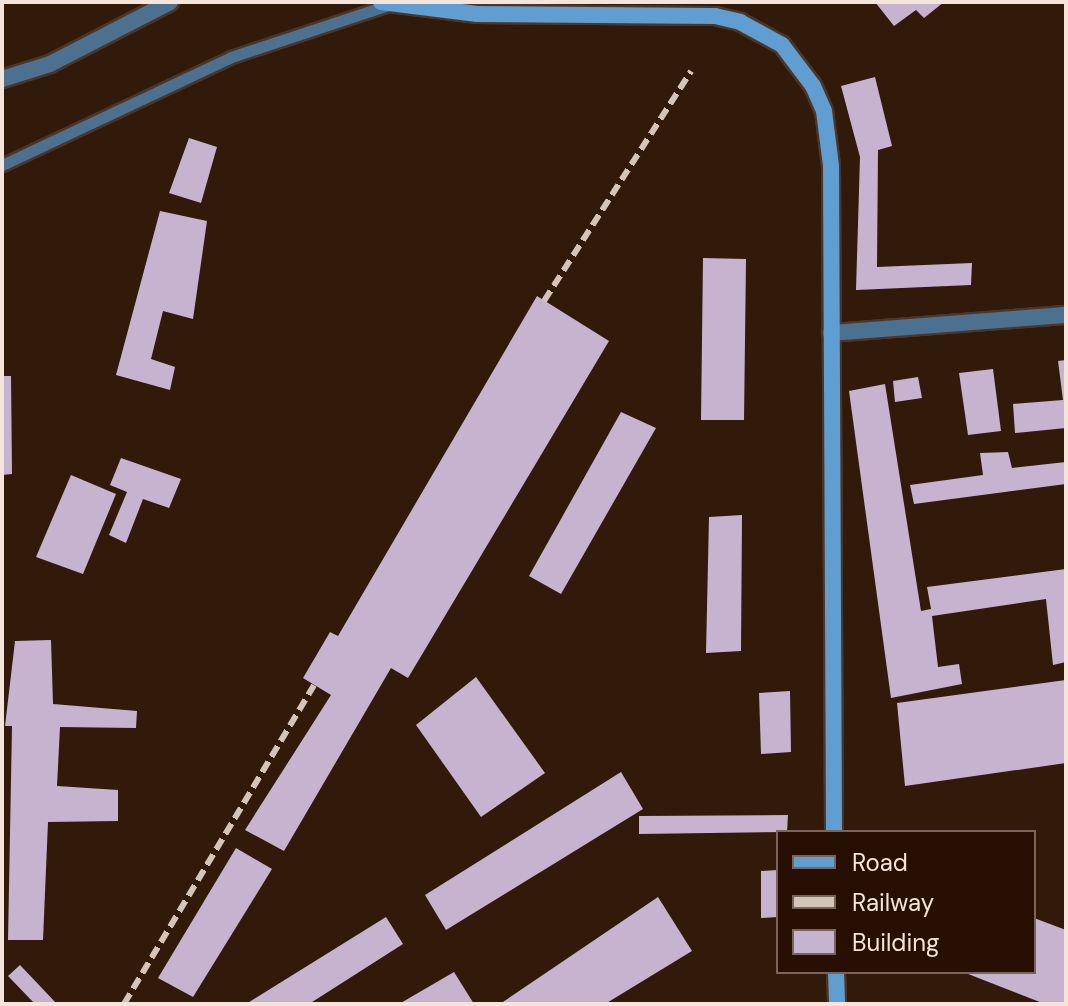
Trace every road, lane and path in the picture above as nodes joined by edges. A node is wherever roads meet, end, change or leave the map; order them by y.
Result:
1 (170, 2) edge
2 (384, 4) edge
3 (2, 79) edge
4 (2, 165) edge
5 (1066, 315) edge
6 (831, 333) junction
7 (834, 830) edge
8 (836, 974) edge
9 (837, 1004) edge

1 - 3 street
2 - 4 lane
2 - 6 main road
5 - 6 street
6 - 7 main road
8 - 9 main road

